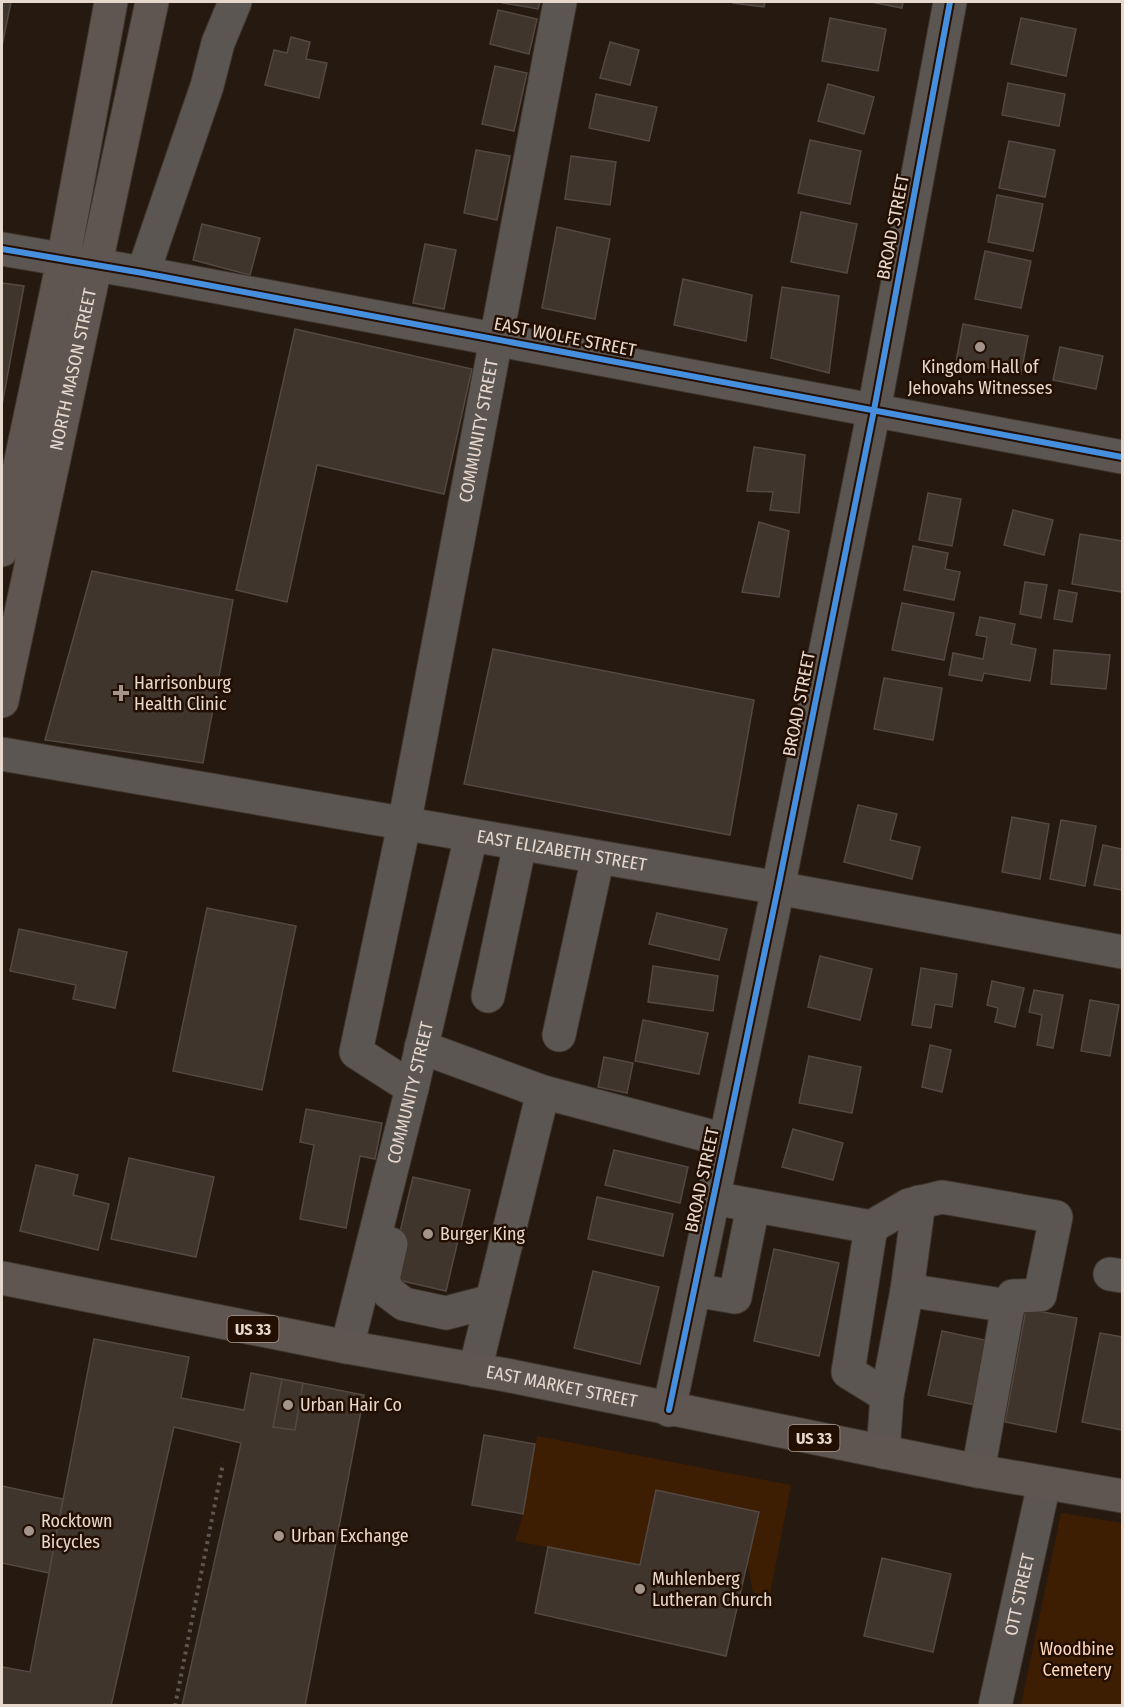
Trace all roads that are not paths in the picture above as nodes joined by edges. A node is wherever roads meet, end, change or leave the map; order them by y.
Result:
1 (111, 2) edge
2 (152, 2) edge
3 (235, 2) edge
4 (560, 2) edge
5 (950, 2) edge
6 (2, 249) edge
7 (63, 261) junction
8 (96, 266) junction
9 (143, 273) junction
10 (496, 340) junction
11 (874, 410) junction
12 (1122, 457) edge
13 (2, 550) edge
14 (2, 701) edge
15 (2, 754) edge
16 (404, 825) junction
17 (471, 836) junction
18 (520, 844) junction
19 (598, 857) junction
20 (778, 888) junction
21 (1122, 952) edge
22 (488, 996) dead end
23 (559, 1035) dead end
24 (432, 1051) junction
25 (412, 1088) junction
26 (543, 1092) junction
27 (725, 1140) junction
28 (713, 1198) junction
29 (919, 1202) junction
30 (753, 1206) junction
31 (871, 1227) junction
32 (2, 1278) edge
33 (694, 1290) junction
34 (907, 1290) junction
35 (492, 1301) junction
36 (1008, 1306) junction
37 (347, 1347) junction
38 (475, 1370) junction
39 (887, 1396) junction
40 (669, 1410) junction
41 (883, 1452) junction
42 (978, 1471) junction
43 (1044, 1484) junction
44 (1122, 1496) edge
45 (995, 1706) edge

1 - 7 main road, NORTH MASON STREET
2 - 8 main road, NORTH MASON STREET
3 - 9 street
4 - 10 street, COMMUNITY STREET
5 - 11 street, BROAD STREET
6 - 7 street, EAST WOLFE STREET
7 - 8 street, EAST WOLFE STREET
7 - 13 main road, NORTH MASON STREET
8 - 9 street, EAST WOLFE STREET
8 - 14 main road, NORTH MASON STREET
9 - 10 street, EAST WOLFE STREET
10 - 11 street, EAST WOLFE STREET
10 - 16 street, COMMUNITY STREET
11 - 12 street, EAST WOLFE STREET
11 - 20 street, BROAD STREET
15 - 16 street, EAST ELIZABETH STREET
16 - 17 street, EAST ELIZABETH STREET
16 - 25 street, COMMUNITY STREET
17 - 18 street, EAST ELIZABETH STREET
17 - 24 street, COMMUNITY STREET
18 - 19 street, EAST ELIZABETH STREET
18 - 22 street
19 - 20 street, EAST ELIZABETH STREET
19 - 23 street
20 - 21 street, EAST ELIZABETH STREET
20 - 27 street, BROAD STREET
24 - 25 street, COMMUNITY STREET
24 - 26 street
24 - 35 street
25 - 37 street, COMMUNITY STREET
26 - 27 street
26 - 35 street
27 - 28 street, BROAD STREET
28 - 30 street
28 - 33 street, BROAD STREET
29 - 31 street
29 - 34 street
29 - 36 street
30 - 31 street
30 - 33 street
31 - 39 street
32 - 37 main road, EAST MARKET STREET / US 33
33 - 40 street, BROAD STREET
34 - 36 street
34 - 39 street
35 - 38 street
36 - 42 street
37 - 38 main road, EAST MARKET STREET / US 33
38 - 40 main road, EAST MARKET STREET / US 33
39 - 41 street
40 - 41 main road, EAST MARKET STREET / US 33
41 - 42 main road, EAST MARKET STREET / US 33
42 - 43 main road, EAST MARKET STREET / US 33
43 - 44 main road, EAST MARKET STREET / US 33
43 - 45 street, OTT STREET

